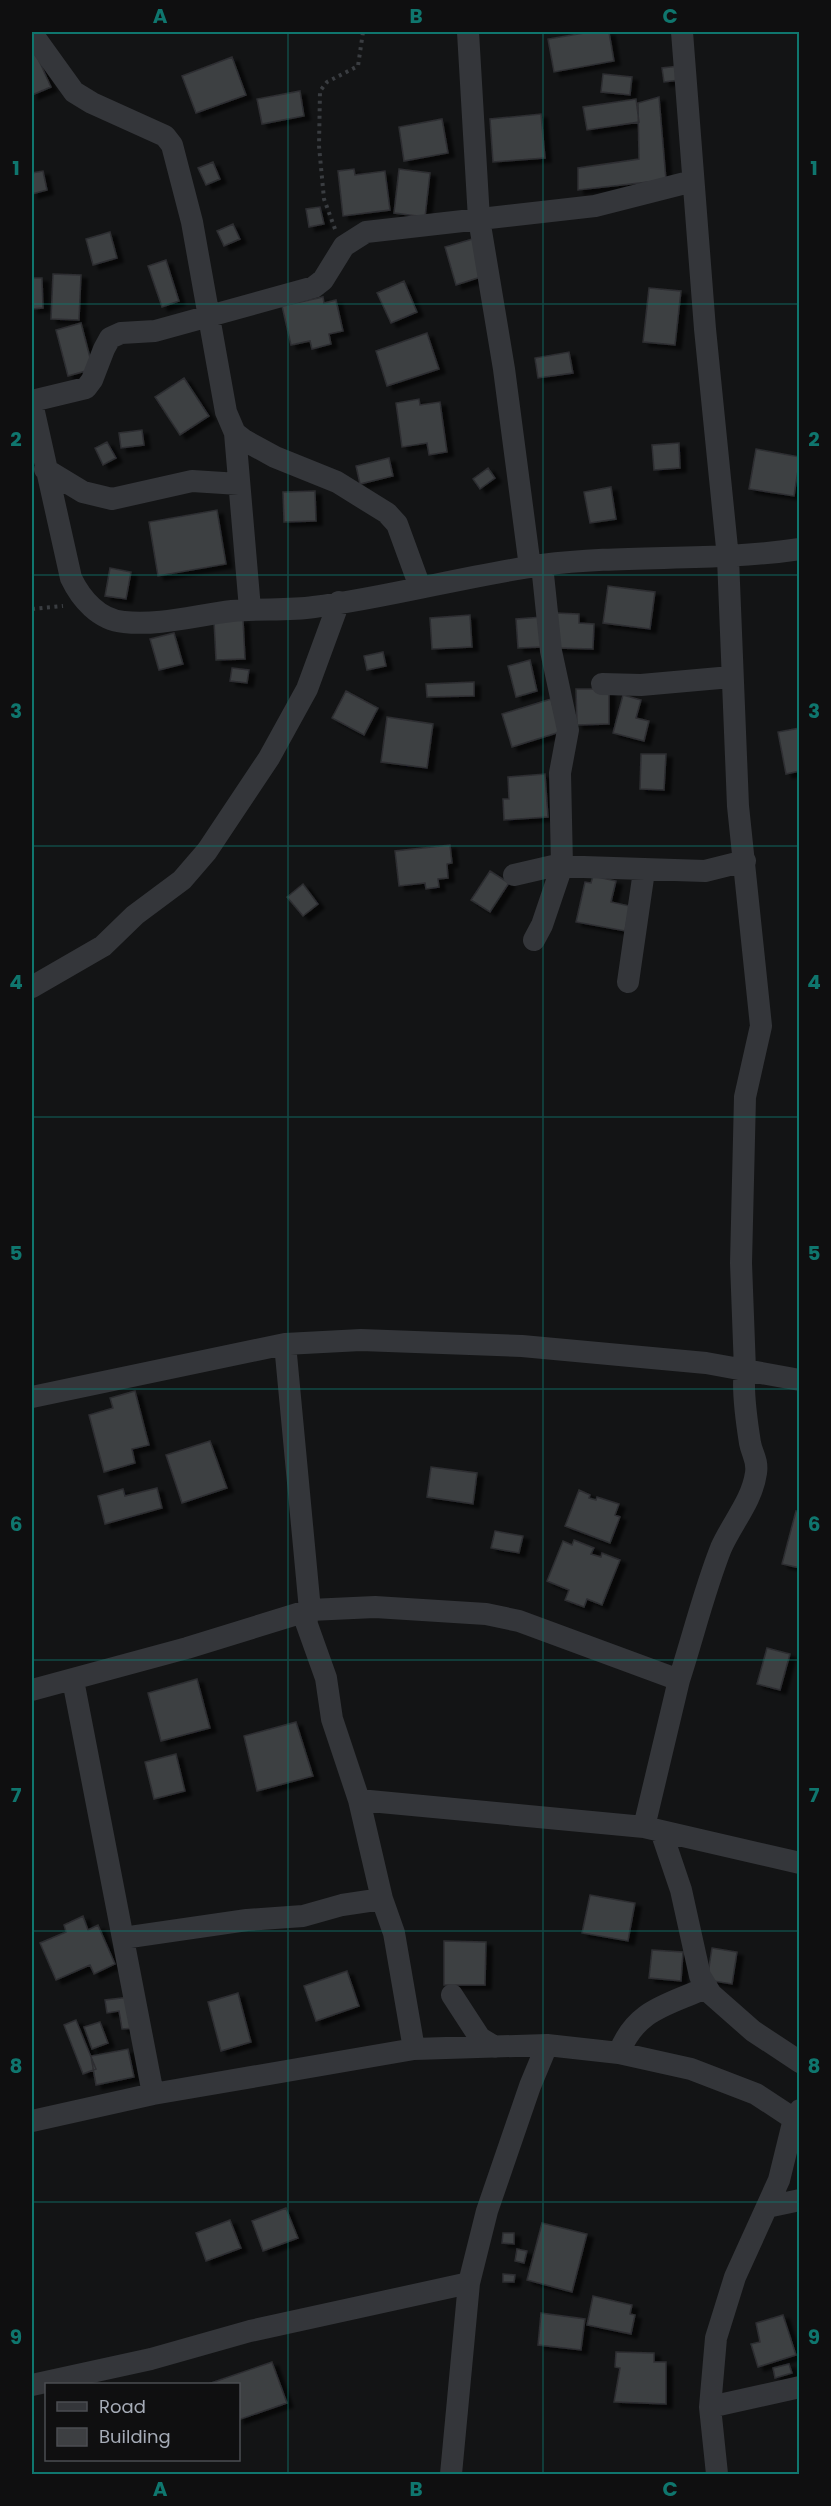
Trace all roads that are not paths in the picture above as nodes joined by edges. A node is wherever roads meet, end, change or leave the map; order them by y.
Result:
1 (468, 32) edge
2 (682, 32) edge
3 (33, 35) dead end
4 (693, 181) junction
5 (479, 219) junction
6 (209, 316) junction
7 (32, 402) edge
8 (235, 433) junction
9 (45, 469) junction
10 (239, 484) junction
11 (800, 549) edge
12 (728, 558) junction
13 (536, 566) junction
14 (420, 587) junction
15 (339, 602) junction
16 (250, 609) junction
17 (731, 678) junction
18 (602, 684) dead end
19 (744, 861) junction
20 (562, 866) junction
21 (644, 871) junction
22 (514, 875) dead end
23 (534, 940) dead end
24 (628, 982) dead end
25 (32, 987) edge
26 (285, 1344) junction
27 (745, 1370) junction
28 (800, 1380) edge
29 (32, 1397) edge
30 (310, 1610) junction
31 (73, 1680) junction
32 (679, 1680) junction
33 (32, 1690) edge
34 (360, 1800) junction
35 (653, 1829) junction
36 (800, 1863) edge
37 (381, 1899) junction
38 (123, 1938) junction
39 (707, 1987) junction
40 (452, 1995) dead end
41 (547, 2045) junction
42 (495, 2047) junction
43 (414, 2049) junction
44 (620, 2053) junction
45 (800, 2062) edge
46 (153, 2094) junction
47 (797, 2114) edge
48 (32, 2121) edge
49 (783, 2167) junction
50 (800, 2190) edge
51 (800, 2200) edge
52 (767, 2207) junction
53 (469, 2283) junction
54 (32, 2385) edge
55 (800, 2387) edge
56 (710, 2408) junction
57 (451, 2475) edge
58 (717, 2475) edge

1 - 5 street
2 - 4 street
3 - 6 street
4 - 5 street
4 - 12 street
5 - 6 street
5 - 13 street
6 - 7 street
6 - 8 street
7 - 9 street
8 - 10 street
8 - 14 street
9 - 10 street
9 - 16 street
10 - 16 street
11 - 12 street
12 - 13 street
12 - 17 street
13 - 14 street
13 - 20 street
14 - 15 street
15 - 16 street
15 - 25 street
17 - 18 street
17 - 19 street
19 - 21 street
19 - 27 street
20 - 21 street
20 - 22 street
20 - 23 street
21 - 24 street
26 - 27 street
26 - 29 street
26 - 30 street
27 - 28 street
27 - 32 street
30 - 31 street
30 - 32 street
30 - 34 street
31 - 33 street
31 - 38 street
32 - 35 street
34 - 35 street
34 - 37 street
35 - 36 street
35 - 39 street
37 - 38 street
37 - 43 street
38 - 46 street
39 - 44 street
39 - 45 street
40 - 42 street
41 - 42 street
41 - 44 street
41 - 53 street
42 - 43 street
43 - 46 street
44 - 47 street
46 - 48 street
47 - 49 street
49 - 50 street
49 - 52 street
51 - 52 street
52 - 56 street
53 - 54 street
53 - 57 street
55 - 56 street
56 - 58 street

